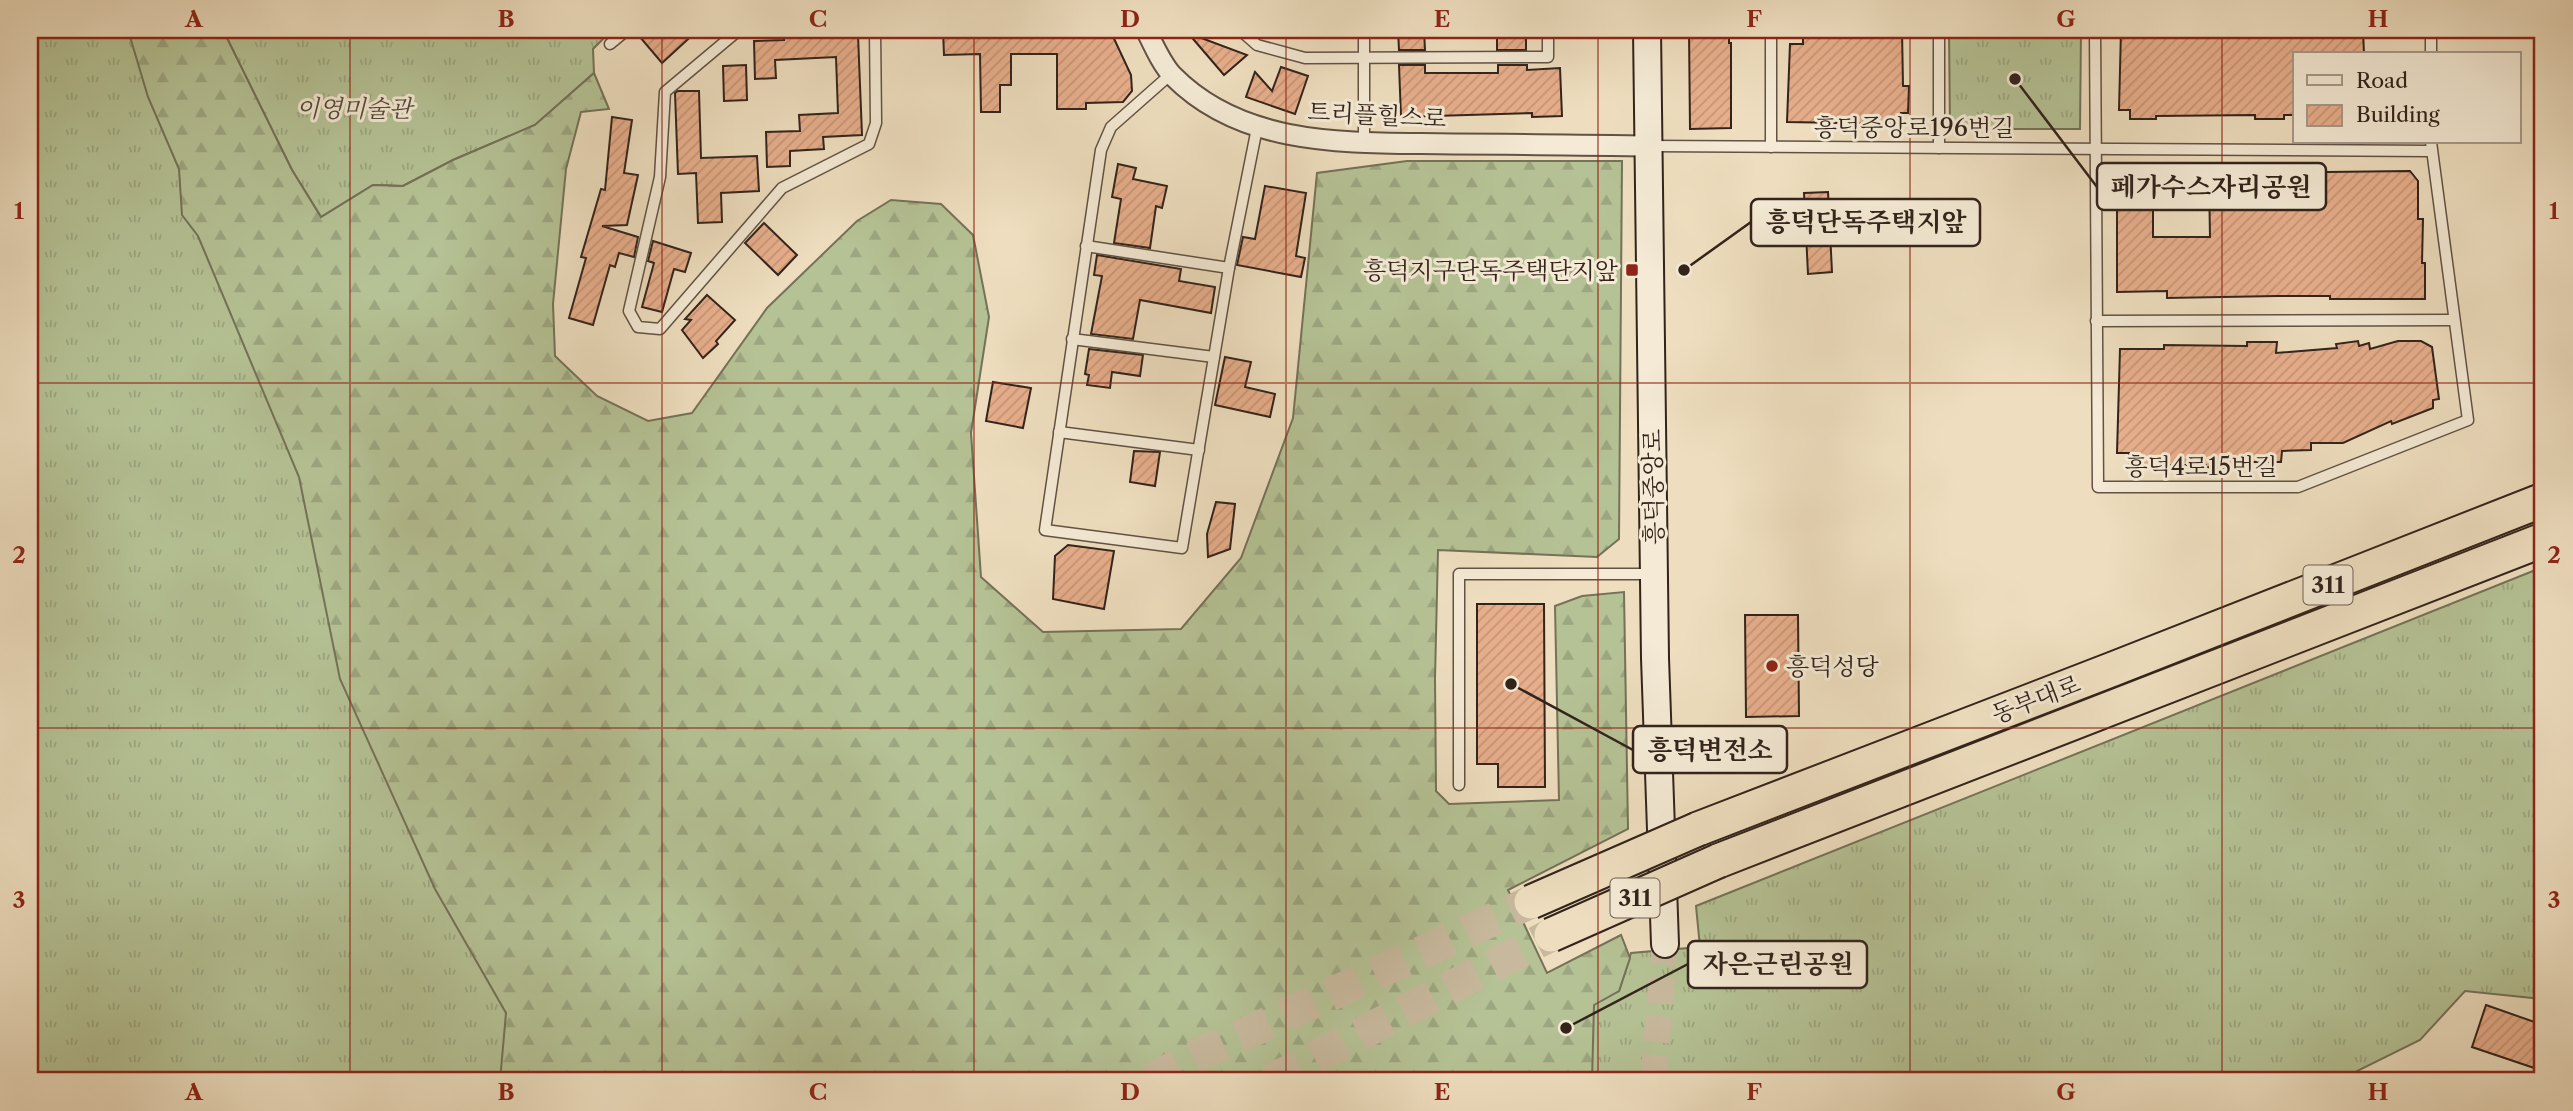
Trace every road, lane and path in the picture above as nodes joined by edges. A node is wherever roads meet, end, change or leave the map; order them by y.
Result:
1 (627, 30) edge
2 (739, 30) edge
3 (875, 30) edge
4 (1146, 30) edge
5 (1240, 30) edge
6 (1364, 30) edge
7 (1548, 30) edge
8 (1647, 30) edge
9 (1771, 30) edge
10 (1939, 30) edge
11 (2095, 30) edge
12 (2431, 30) edge
13 (610, 44) dead end
14 (2431, 52) edge
15 (1364, 59) junction
16 (1171, 74) junction
17 (1257, 128) junction
18 (1364, 142) junction
19 (1649, 146) junction
20 (2431, 146) edge
21 (1771, 147) junction
22 (1939, 148) junction
23 (2095, 149) junction
24 (1086, 246) junction
25 (1229, 268) junction
26 (2454, 320) junction
27 (2096, 321) junction
28 (1072, 339) junction
29 (1214, 357) junction
30 (1059, 432) junction
31 (1199, 450) junction
32 (2543, 500) edge
33 (2543, 540) edge
34 (1654, 574) junction
35 (1459, 785) dead end
36 (1531, 902) tunnel mouth
37 (1551, 935) tunnel mouth
38 (1665, 944) tunnel mouth

1 - 13 lane
2 - 3 lane
4 - 16 street, 트리플힐스로
5 - 15 lane
6 - 15 lane
7 - 15 lane
8 - 19 street, 흥덕중앙로
9 - 21 lane
10 - 22 lane
11 - 23 lane, 흥덕4로15번길
12 - 14 lane
15 - 18 lane
16 - 17 street, 트리플힐스로
16 - 24 lane
17 - 18 street, 트리플힐스로
17 - 25 lane
18 - 19 street, 트리플힐스로
19 - 21 lane, 흥덕중앙로196번길
19 - 34 street, 흥덕중앙로
20 - 23 lane, 흥덕중앙로196번길
20 - 26 lane, 흥덕4로15번길
21 - 22 lane, 흥덕중앙로196번길
22 - 23 lane, 흥덕중앙로196번길
23 - 27 lane, 흥덕4로15번길
24 - 25 lane
24 - 28 lane
25 - 29 lane
26 - 27 lane
26 - 27 lane, 흥덕4로15번길
28 - 29 lane
28 - 30 lane
29 - 31 lane
30 - 31 lane
30 - 31 lane
32 - 36 highway, 동부대로 / 311, bridge
33 - 37 highway, 동부대로 / 311, bridge
34 - 35 lane
34 - 38 street, 흥덕중앙로

